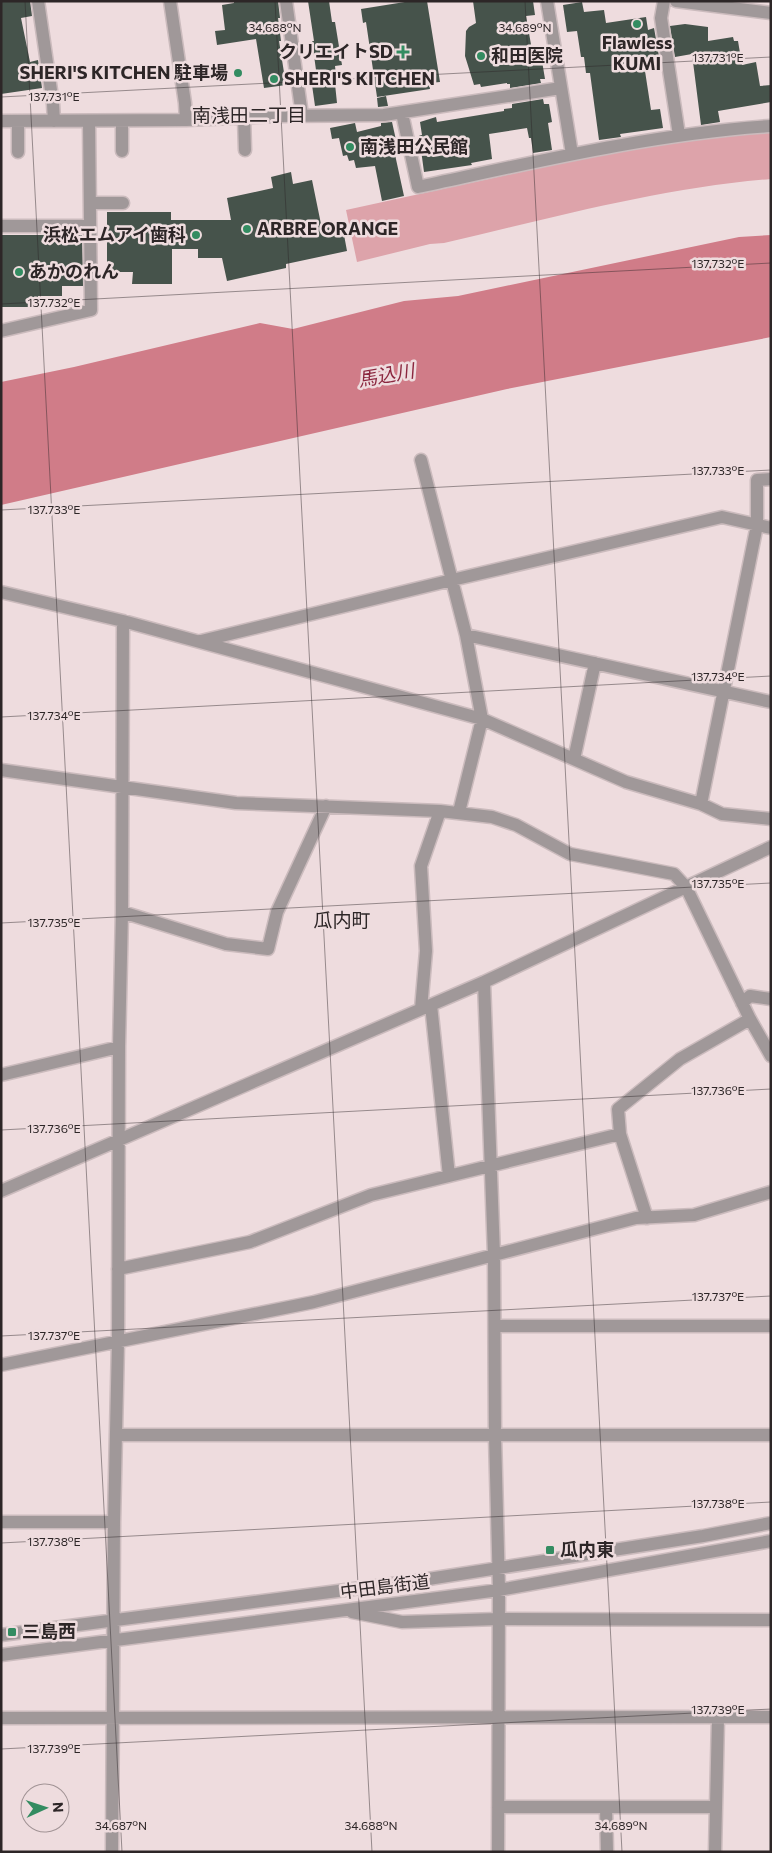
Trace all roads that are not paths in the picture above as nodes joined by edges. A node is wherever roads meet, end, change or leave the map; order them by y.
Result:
1 (38, 1) edge
2 (170, 1) edge
3 (286, 1) edge
4 (547, 1) edge
5 (664, 1) edge
6 (676, 1) edge
7 (771, 13) edge
8 (561, 88) junction
9 (402, 113) junction
10 (302, 116) junction
11 (244, 117) junction
12 (122, 120) junction
13 (186, 120) junction
14 (1, 121) edge
15 (18, 121) junction
16 (54, 121) junction
17 (89, 121) junction
18 (771, 126) edge
19 (679, 135) junction
20 (245, 150) dead end
21 (122, 151) dead end
22 (18, 152) dead end
23 (572, 154) junction
24 (90, 203) junction
25 (123, 203) dead end
26 (1, 226) edge
27 (90, 226) junction
28 (1, 331) edge
29 (421, 460) dead end
30 (771, 479) edge
31 (757, 525) junction
32 (771, 528) edge
33 (452, 580) junction
34 (1, 592) edge
35 (123, 621) junction
36 (466, 634) junction
37 (200, 641) junction
38 (595, 663) junction
39 (723, 692) junction
40 (771, 702) edge
41 (482, 719) junction
42 (574, 759) junction
43 (1, 770) edge
44 (122, 786) junction
45 (701, 804) junction
46 (326, 806) junction
47 (440, 811) junction
48 (459, 812) junction
49 (771, 819) edge
50 (771, 847) edge
51 (686, 886) junction
52 (122, 912) junction
53 (484, 982) junction
54 (771, 999) edge
55 (742, 1002) junction
56 (426, 1007) junction
57 (750, 1020) junction
58 (119, 1047) junction
59 (771, 1056) edge
60 (1, 1075) edge
61 (620, 1134) junction
62 (120, 1140) junction
63 (490, 1165) junction
64 (449, 1176) junction
65 (1, 1191) edge
66 (771, 1192) edge
67 (647, 1218) junction
68 (494, 1255) junction
69 (118, 1269) junction
70 (495, 1326) junction
71 (771, 1326) edge
72 (118, 1342) junction
73 (1, 1365) edge
74 (116, 1435) junction
75 (771, 1435) edge
76 (495, 1436) junction
77 (1, 1522) edge
78 (114, 1522) junction
79 (771, 1523) edge
80 (771, 1541) edge
81 (498, 1569) junction
82 (499, 1590) junction
83 (341, 1610) junction
84 (498, 1619) junction
85 (114, 1620) junction
86 (771, 1620) edge
87 (1, 1635) edge
88 (114, 1640) junction
89 (1, 1655) edge
90 (498, 1716) junction
91 (771, 1717) edge
92 (1, 1718) edge
93 (113, 1718) junction
94 (718, 1718) junction
95 (498, 1807) junction
96 (606, 1807) junction
97 (716, 1807) junction
98 (112, 1852) edge
99 (498, 1852) edge
100 (607, 1852) edge
101 (715, 1852) edge

1 - 16 street
2 - 13 street
3 - 10 street
4 - 8 street
5 - 19 street
6 - 7 street
8 - 9 street
8 - 23 street
9 - 10 street
9 - 23 street
10 - 11 street
11 - 13 street
11 - 20 street
12 - 13 street
12 - 17 street
12 - 21 street
14 - 15 street
15 - 16 street
15 - 22 street
16 - 17 street
17 - 24 street
18 - 19 street
19 - 23 street
24 - 25 street
24 - 27 street
26 - 27 street
27 - 28 street
29 - 33 street
30 - 31 street
31 - 32 street
31 - 33 street
31 - 39 street
33 - 36 street
33 - 37 street
34 - 35 street
35 - 37 street
35 - 44 street
36 - 38 street
36 - 41 street
37 - 41 street
38 - 39 street
38 - 42 street
39 - 40 street
39 - 45 street
41 - 42 street
41 - 48 street
42 - 45 street
43 - 44 street
44 - 46 street
44 - 52 street
45 - 49 street
46 - 47 street
46 - 52 street
47 - 48 street
47 - 56 street
48 - 51 street
50 - 51 street
51 - 53 street
51 - 55 street
52 - 58 street
53 - 56 street
53 - 63 street
54 - 55 street
55 - 57 street
56 - 62 street
56 - 64 street
57 - 59 street
57 - 61 street
58 - 60 street
58 - 62 street
61 - 63 street
61 - 67 street
62 - 65 street
62 - 69 street
63 - 64 street
63 - 68 street
64 - 69 street
66 - 67 street
67 - 68 street
68 - 70 street
68 - 72 street
69 - 72 street
70 - 71 street
70 - 76 street
72 - 73 street
72 - 74 street
74 - 76 street
74 - 78 street
75 - 76 street
76 - 81 street
77 - 78 street
78 - 85 street
79 - 81 street, 中田島街道
80 - 82 street, 中田島街道
81 - 82 street
81 - 85 street, 中田島街道
82 - 83 street, 中田島街道
82 - 84 street
83 - 84 street
83 - 88 street, 中田島街道
84 - 86 street
84 - 90 street
85 - 87 street, 中田島街道
85 - 88 street
88 - 89 street, 中田島街道
88 - 93 street
90 - 93 street
90 - 94 street
90 - 95 street
91 - 94 street
92 - 93 street
93 - 98 street
94 - 97 street
95 - 96 street
95 - 99 street
96 - 97 street
96 - 100 street
97 - 101 street

